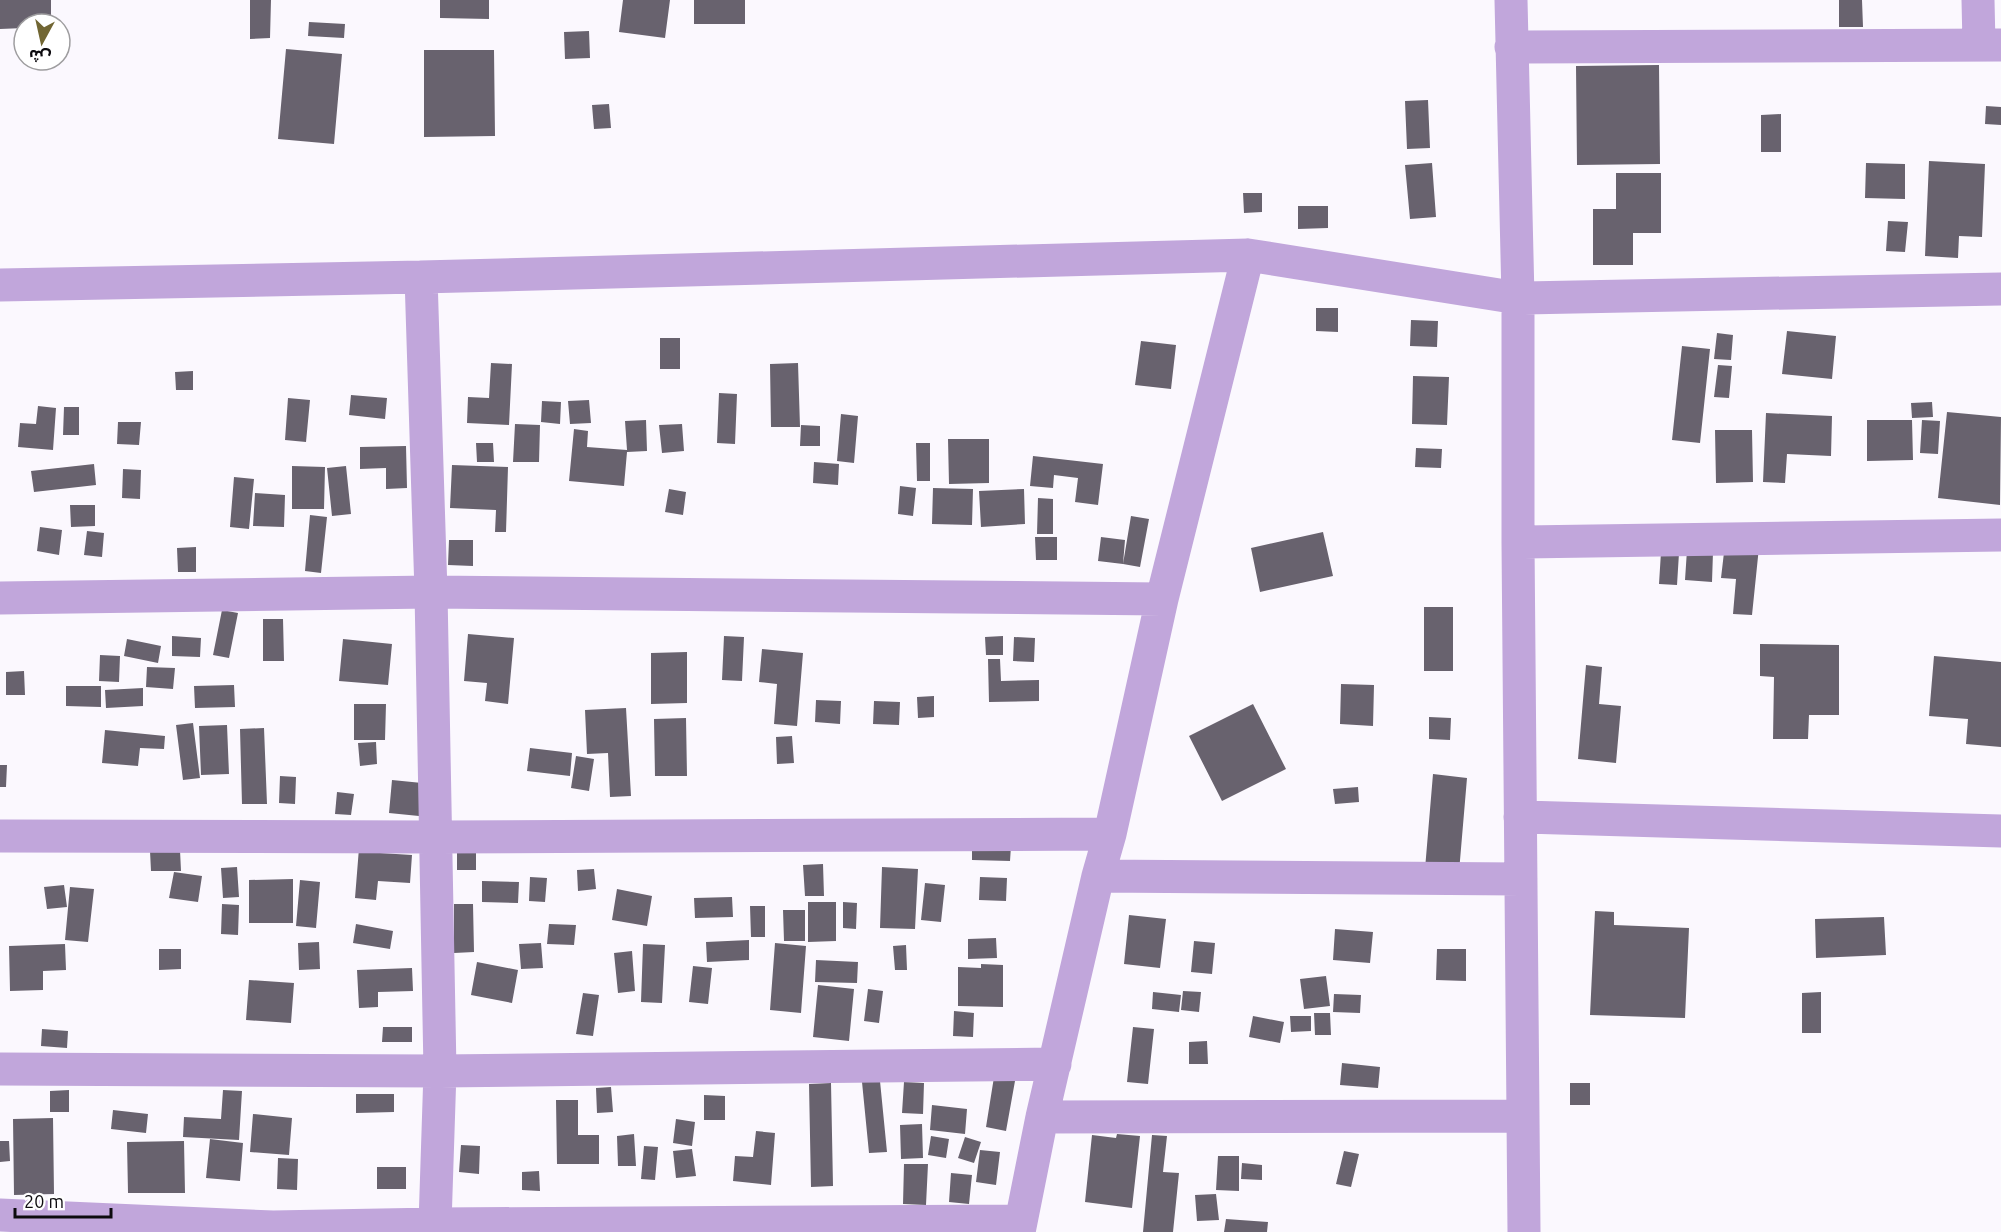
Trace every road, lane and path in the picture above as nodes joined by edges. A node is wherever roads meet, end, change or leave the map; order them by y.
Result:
1 (1511, 0) edge
2 (1978, 0) edge
3 (1990, 45) edge
4 (1511, 46) junction
5 (1248, 255) junction
6 (421, 277) junction
7 (0, 285) edge
8 (2001, 289) edge
9 (1518, 298) junction
10 (2001, 535) edge
11 (1518, 542) junction
12 (431, 592) junction
13 (0, 598) edge
14 (1162, 599) junction
15 (1520, 817) junction
16 (2001, 831) edge
17 (1110, 834) junction
18 (0, 836) edge
19 (436, 837) junction
20 (1098, 876) junction
21 (1521, 879) junction
22 (1056, 1064) junction
23 (0, 1069) edge
24 (440, 1071) junction
25 (1523, 1116) junction
26 (1042, 1117) junction
27 (0, 1215) edge
28 (435, 1224) junction
29 (1020, 1226) edge
30 (272, 1229) edge
31 (1524, 1232) edge

1 - 4 street
2 - 3 street
3 - 4 street
4 - 9 street
5 - 6 street
5 - 9 street
5 - 14 street
6 - 7 street
6 - 12 street
8 - 9 street
9 - 11 street
10 - 11 street
11 - 15 street
12 - 13 street
12 - 14 street
12 - 19 street
14 - 17 street
15 - 16 street
15 - 21 street
17 - 19 street
17 - 20 street
18 - 19 street
19 - 24 street
20 - 21 street
20 - 22 street
21 - 25 street
22 - 24 street
22 - 26 street
23 - 24 street
24 - 28 street
25 - 26 street
25 - 31 street
26 - 29 street
27 - 30 street
28 - 29 street
28 - 30 street

